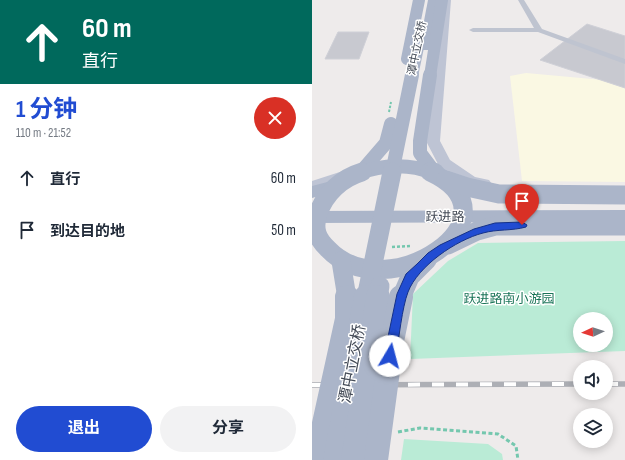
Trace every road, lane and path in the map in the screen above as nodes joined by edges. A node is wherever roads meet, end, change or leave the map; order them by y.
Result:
1 (419, 0) edge
2 (423, 0) edge
3 (428, 0) edge
4 (433, 0) edge
5 (442, 0) edge
6 (447, 0) edge
7 (521, 0) edge
8 (473, 30) dead end
9 (539, 30) junction
10 (625, 62) edge
11 (362, 172) junction
12 (441, 177) junction
13 (312, 186) edge
14 (335, 186) junction
15 (625, 191) edge
16 (312, 192) edge
17 (625, 195) edge
18 (312, 204) edge
19 (625, 204) edge
20 (625, 216) edge
21 (625, 226) edge
22 (313, 229) edge
23 (437, 252) junction
24 (341, 260) junction
25 (392, 433) dead end
26 (316, 460) edge
27 (335, 460) edge
28 (353, 460) edge
29 (376, 460) edge
30 (518, 460) edge

1 - 11 main road, bridge
2 - 13 street
3 - 27 main road, 潭中立交桥, bridge
4 - 28 main road, 潭中立交桥, bridge
5 - 12 main road, bridge
6 - 15 street
7 - 9 street
8 - 9 street
9 - 10 street
11 - 12 main road, bridge
11 - 14 main road, bridge
12 - 17 main road, bridge
12 - 23 main road, bridge
14 - 16 main road
14 - 22 main road, bridge
18 - 19 main road, 跃进路
20 - 22 main road, 跃进路
21 - 23 main road, bridge
22 - 24 main road, bridge
23 - 24 main road, bridge
23 - 29 main road, bridge
24 - 26 main road, bridge
25 - 30 path

